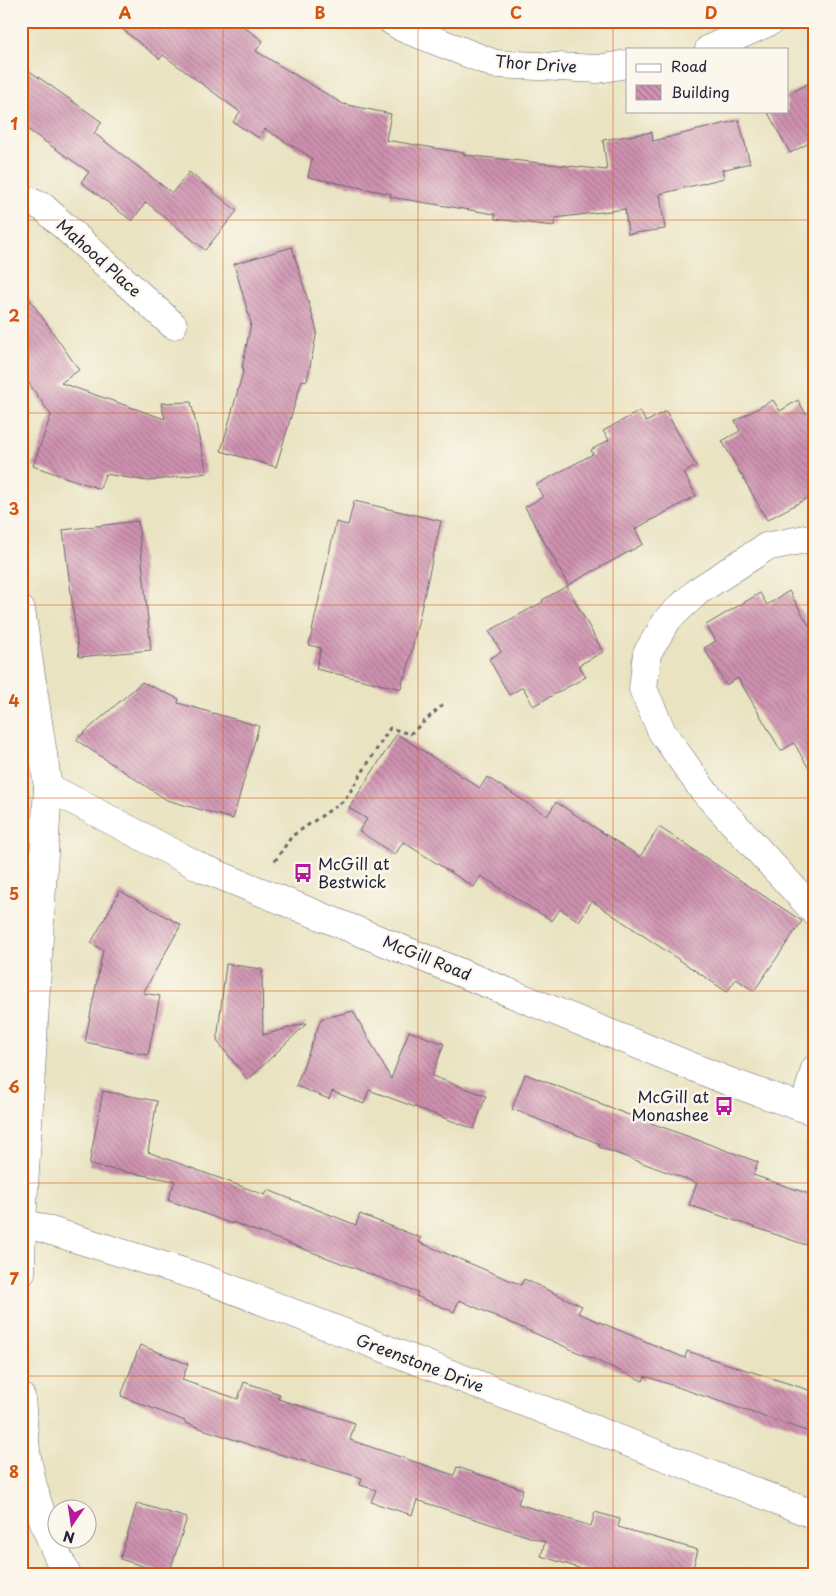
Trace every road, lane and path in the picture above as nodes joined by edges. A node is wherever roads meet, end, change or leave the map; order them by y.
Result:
1 (392, 21) edge
2 (771, 21) edge
3 (711, 48) edge
4 (626, 64) edge
5 (21, 198) edge
6 (173, 325) dead end
7 (815, 537) edge
8 (21, 610) edge
9 (445, 703) dead end
10 (48, 787) junction
11 (275, 861) dead end
12 (815, 912) edge
13 (815, 1068) edge
14 (809, 1110) edge
15 (22, 1222) edge
16 (21, 1273) edge
17 (21, 1398) edge
18 (815, 1515) edge
19 (67, 1575) edge

1 - 4 street, Thor Drive
2 - 3 street
5 - 6 street, Mahood Place
7 - 12 street
8 - 10 street
9 - 11 path
10 - 14 street, McGill Road
10 - 15 street
13 - 14 street
15 - 16 street
15 - 18 street, Greenstone Drive
17 - 19 street

